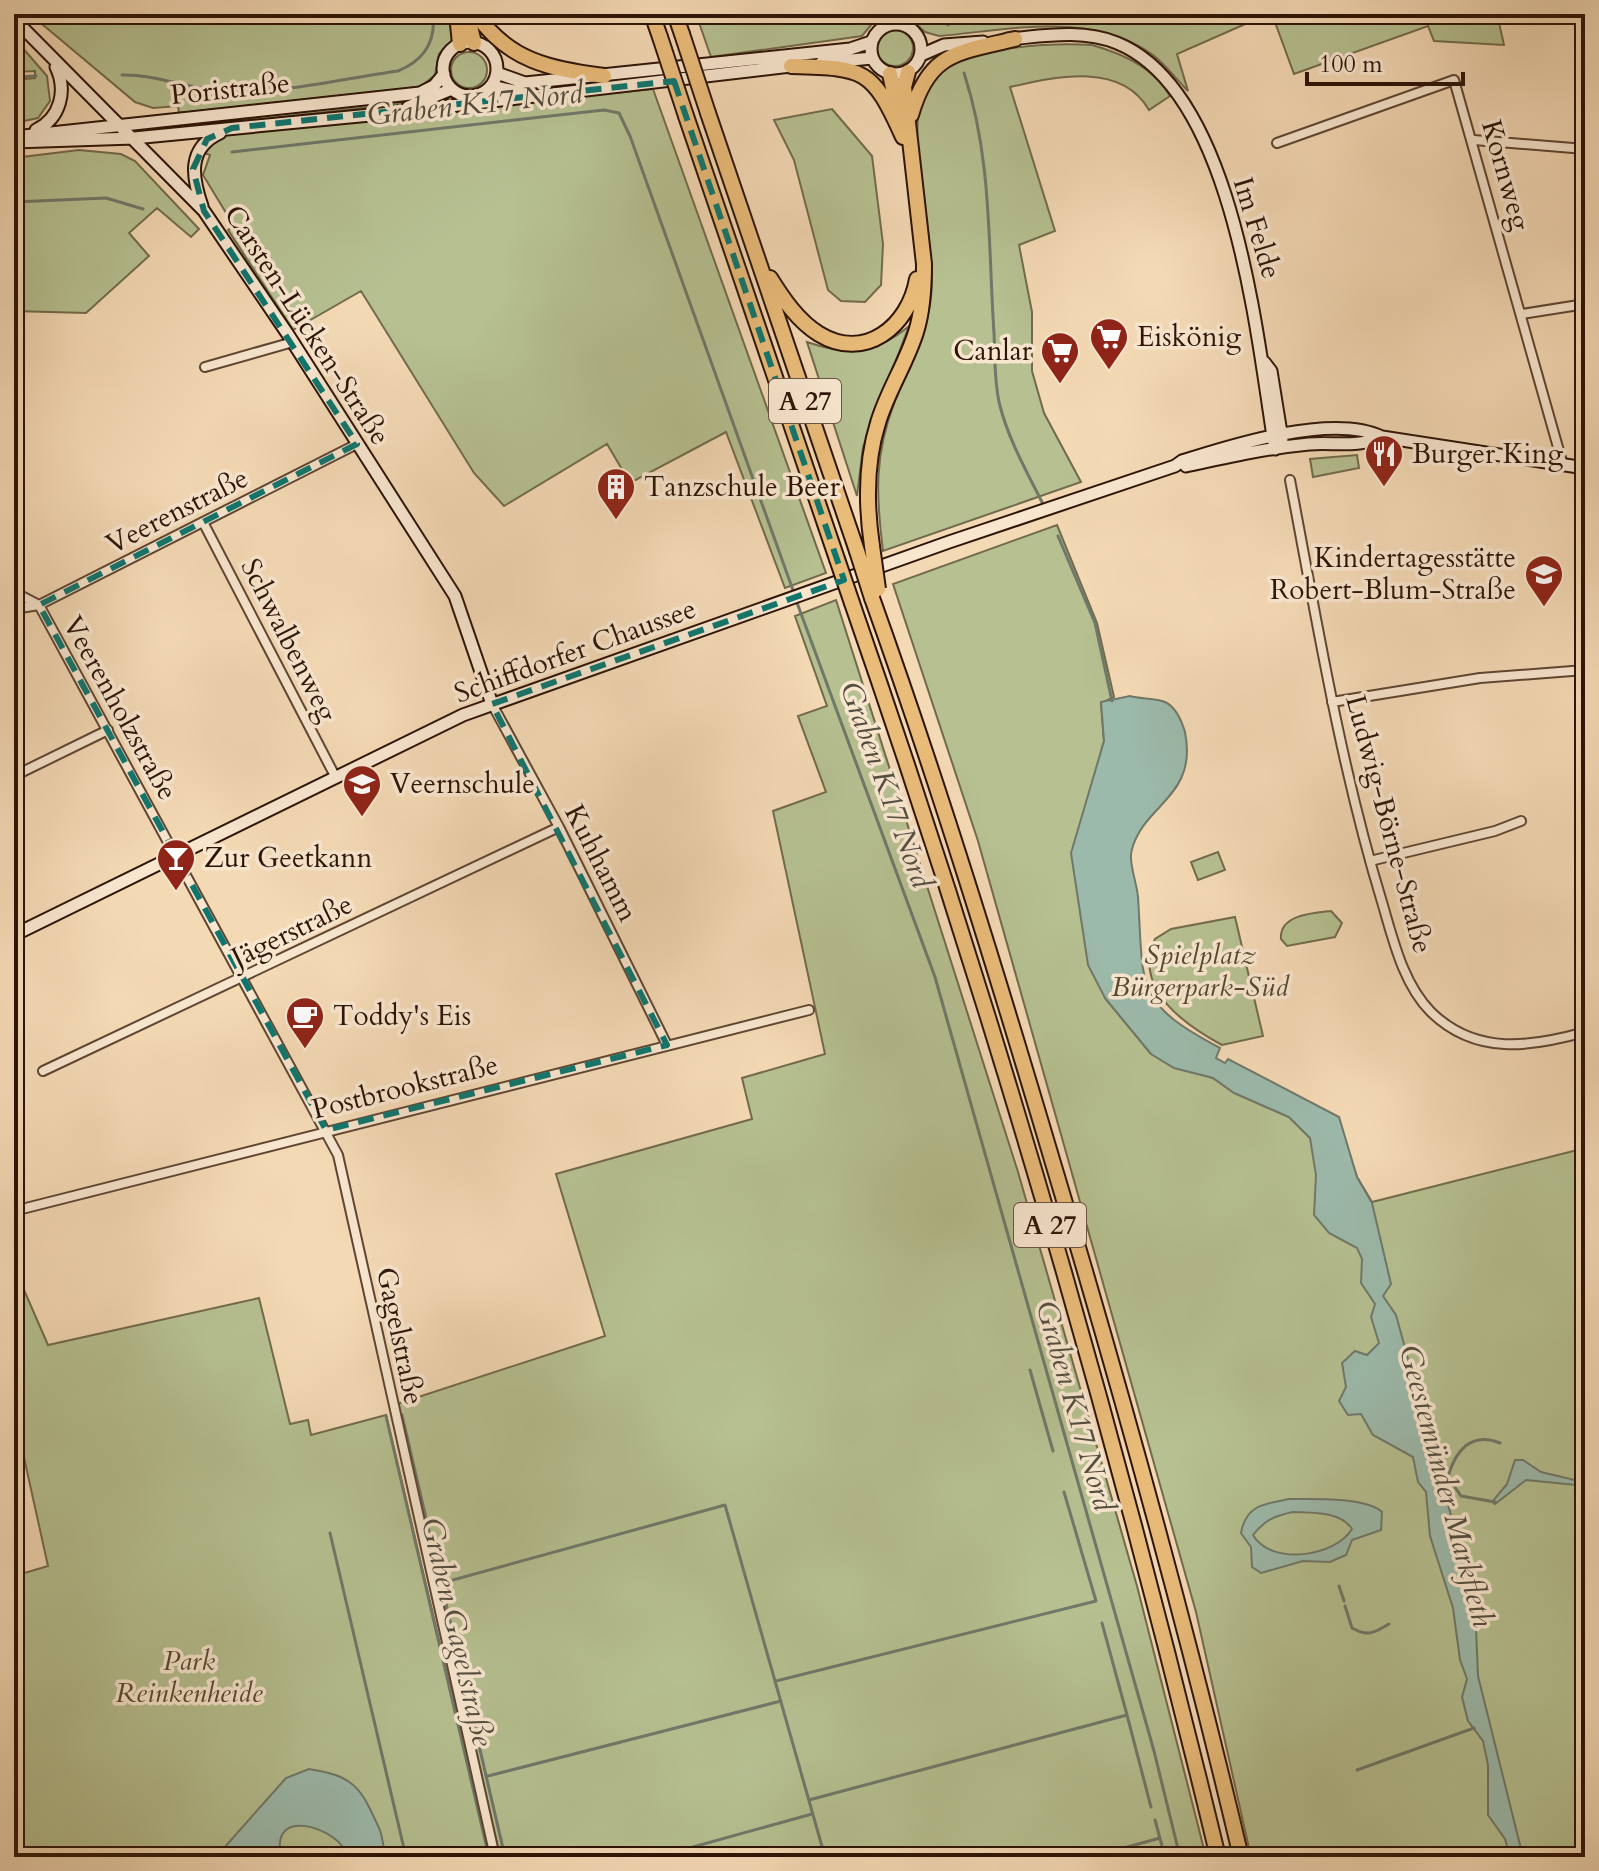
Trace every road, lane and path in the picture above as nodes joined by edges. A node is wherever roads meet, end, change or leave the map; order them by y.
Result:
1 (457, 14) edge
2 (467, 14) edge
3 (476, 14) edge
4 (652, 14) edge
5 (675, 14) edge
6 (14, 19) edge
7 (892, 19) edge
8 (1015, 39) junction
9 (920, 40) junction
10 (871, 42) junction
11 (467, 44) junction
12 (944, 45) junction
13 (921, 55) junction
14 (872, 58) junction
15 (54, 62) junction
16 (791, 66) junction
17 (908, 72) junction
18 (497, 73) junction
19 (444, 74) junction
20 (890, 74) junction
21 (604, 76) junction
22 (491, 86) junction
23 (452, 89) junction
24 (554, 96) junction
25 (391, 113) junction
26 (121, 124) junction
27 (232, 128) junction
28 (906, 132) junction
29 (28, 133) junction
30 (134, 138) junction
31 (14, 139) edge
32 (1474, 140) junction
33 (1277, 143) dead end
34 (1585, 149) edge
35 (204, 211) junction
36 (754, 250) junction
37 (1585, 304) edge
38 (1522, 314) junction
39 (293, 342) junction
40 (205, 367) dead end
41 (1278, 442) junction
42 (357, 444) junction
43 (1563, 465) junction
44 (1585, 468) edge
45 (1290, 480) dead end
46 (203, 522) junction
47 (14, 592) edge
48 (875, 594) junction
49 (39, 605) junction
50 (14, 609) edge
51 (1585, 670) edge
52 (1332, 702) junction
53 (492, 704) junction
54 (108, 730) junction
55 (14, 776) edge
56 (336, 778) junction
57 (1521, 821) dead end
58 (559, 827) junction
59 (176, 856) junction
60 (1370, 861) junction
61 (14, 935) edge
62 (242, 979) junction
63 (809, 1010) dead end
64 (1585, 1032) edge
65 (667, 1045) junction
66 (43, 1071) dead end
67 (326, 1130) junction
68 (14, 1211) edge
69 (495, 1857) edge
70 (1218, 1857) edge
71 (1241, 1857) edge

1 - 11 highway
2 - 11 highway
3 - 21 highway
4 - 70 highway, A 27, bridge
5 - 36 highway, A 27, bridge
6 - 15 main road, Carsten-Lücken-Straße
7 - 9 main road
7 - 10 main road
8 - 12 main road
8 - 28 highway
8 - 41 main road, Im Felde
9 - 12 main road
9 - 13 main road
10 - 14 main road
10 - 21 main road
11 - 18 main road
11 - 19 main road
12 - 13 main road
13 - 17 main road
14 - 16 main road, Poristraße
14 - 20 main road
15 - 26 main road, Carsten-Lücken-Straße
15 - 29 main road
16 - 24 main road, Poristraße
16 - 28 highway
17 - 20 main road
17 - 28 highway
18 - 21 main road
18 - 22 main road
19 - 23 main road
19 - 26 main road, Poristraße
20 - 28 highway
22 - 23 main road, Poristraße
22 - 24 main road, Poristraße
23 - 25 main road, Poristraße
24 - 25 main road, Poristraße
25 - 27 main road, Poristraße
26 - 29 main road, Poristraße
26 - 30 main road, Carsten-Lücken-Straße
27 - 30 main road, Poristraße
27 - 35 main road
28 - 36 highway
28 - 48 highway, bridge
29 - 31 main road, Poristraße
30 - 31 main road, Poristraße
30 - 35 main road, Carsten-Lücken-Straße
32 - 33 street, Kornweg
32 - 34 street
32 - 38 street, Kornweg
35 - 39 main road, Carsten-Lücken-Straße
36 - 48 highway, A 27, bridge
37 - 38 street
38 - 43 street, Kornweg
39 - 40 street
39 - 42 main road, Carsten-Lücken-Straße
41 - 43 main road, Schiffdorfer Chaussee
41 - 53 main road, Schiffdorfer Chaussee
42 - 46 street, Veerenstraße
42 - 53 main road, Carsten-Lücken-Straße
43 - 44 main road, Schiffdorfer Chaussee
45 - 52 street, Ludwig-Börne-Straße
46 - 49 street, Veerenstraße
46 - 56 street, Schwalbenweg
47 - 49 street, Veerenholzstraße
48 - 71 highway, A 27
49 - 50 street, Veerenstraße
49 - 54 street, Veerenholzstraße
51 - 52 street
52 - 60 street, Ludwig-Börne-Straße
53 - 56 main road, Schiffdorfer Chaussee
53 - 58 street, Kuhhamm
54 - 55 street
54 - 59 street, Veerenholzstraße
56 - 59 main road, Schiffdorfer Chaussee
57 - 60 street
58 - 62 street, Jägerstraße
58 - 65 street, Kuhhamm
59 - 61 main road, Schiffdorfer Chaussee
59 - 62 street, Gagelstraße
60 - 64 street, Ludwig-Börne-Straße
62 - 66 street, Jägerstraße
62 - 67 street, Gagelstraße
63 - 65 street, Postbrookstraße
65 - 67 street, Postbrookstraße
67 - 68 street, Postbrookstraße
67 - 69 street, Gagelstraße

